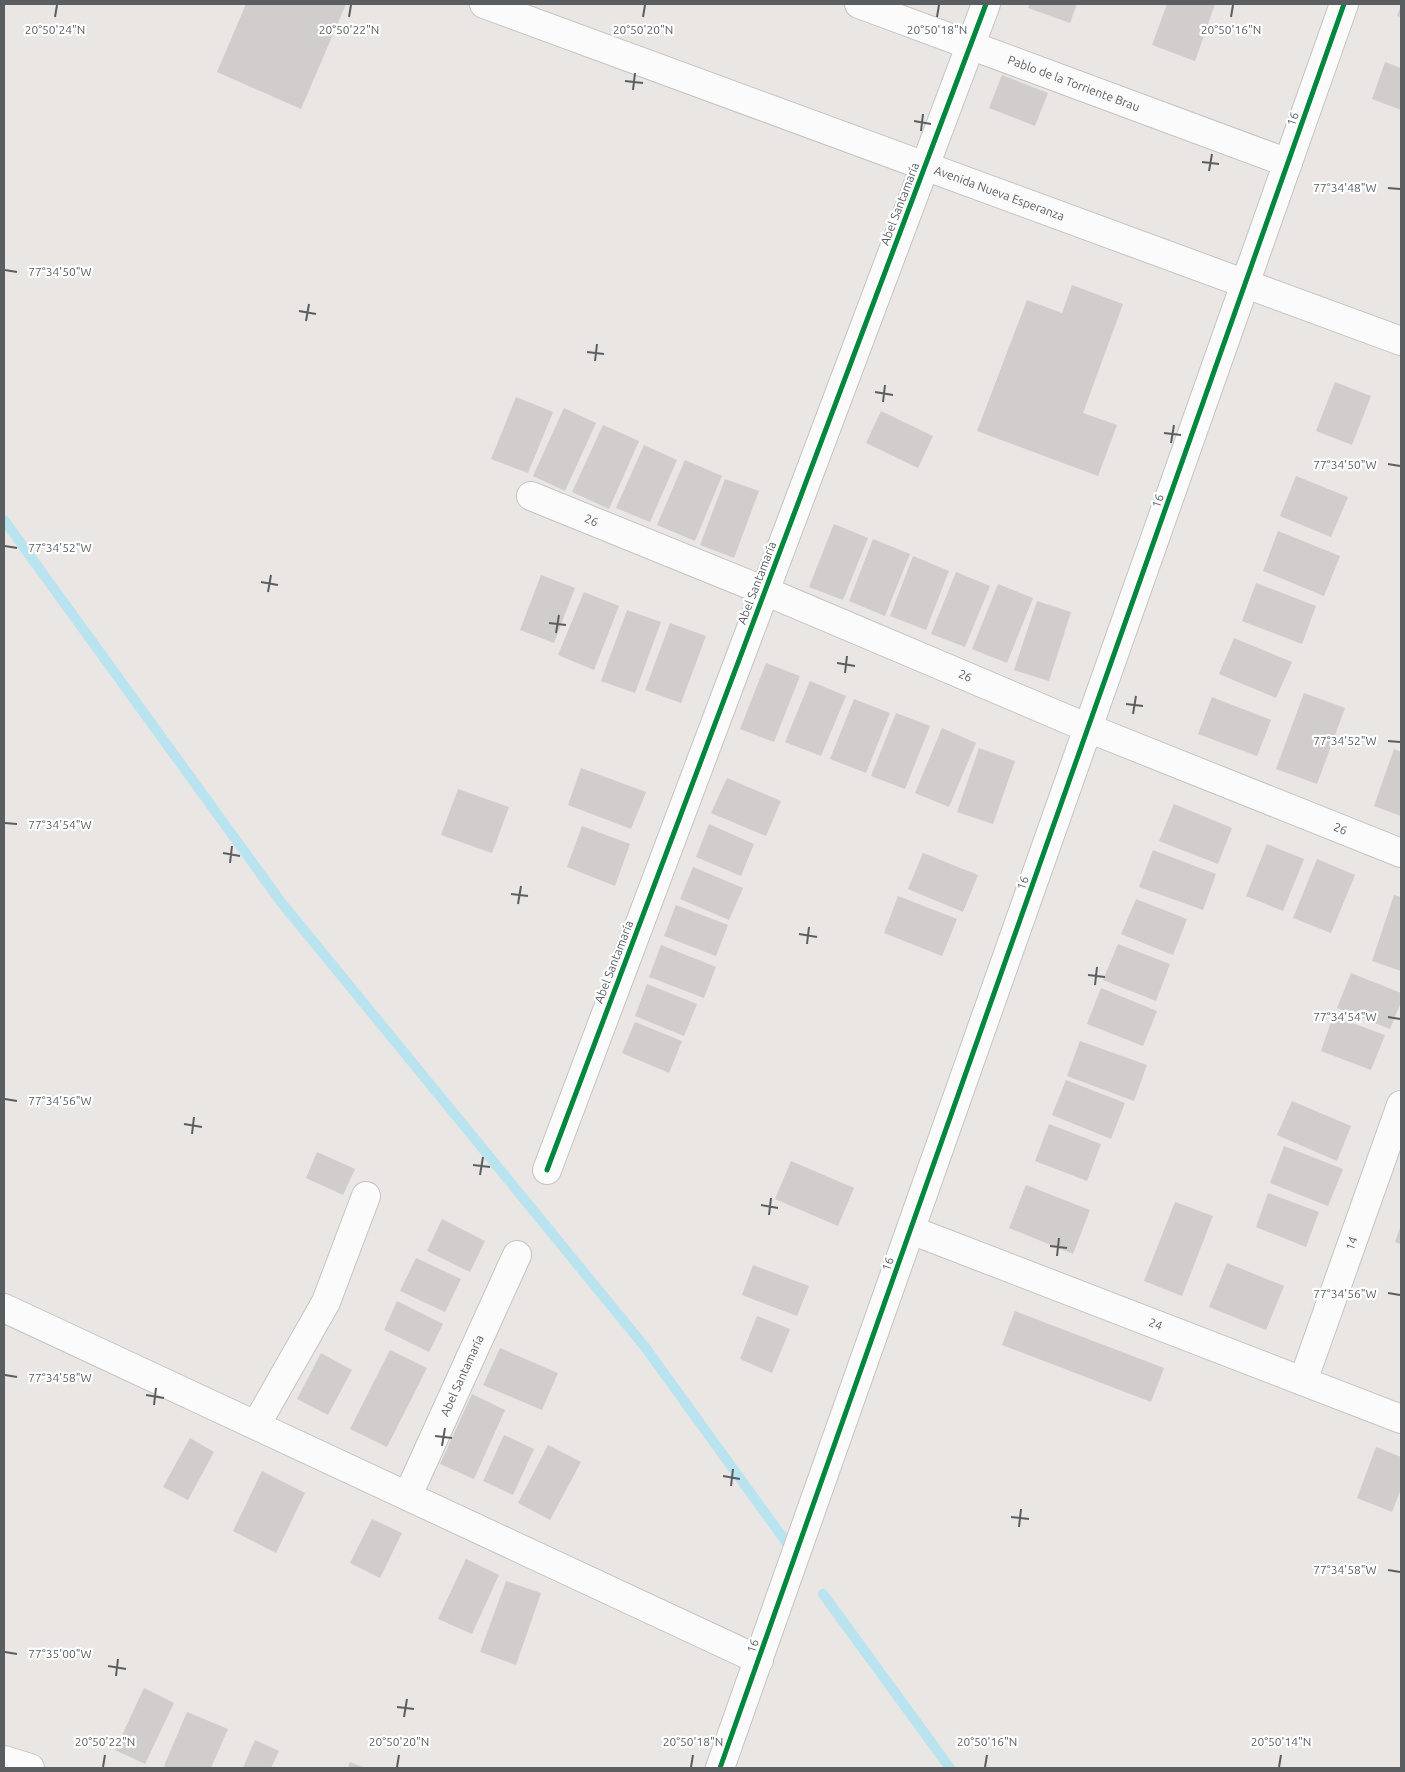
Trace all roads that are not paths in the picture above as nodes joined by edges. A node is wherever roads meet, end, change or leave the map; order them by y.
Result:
1 (484, 4) edge
2 (859, 4) edge
3 (986, 4) edge
4 (1344, 4) edge
5 (970, 45) junction
6 (1288, 163) junction
7 (925, 166) junction
8 (1245, 284) junction
9 (1401, 341) edge
10 (531, 496) dead end
11 (765, 591) junction
12 (1088, 728) junction
13 (1401, 853) edge
14 (1401, 1105) edge
15 (547, 1170) dead end
16 (366, 1196) dead end
17 (911, 1230) junction
18 (517, 1255) dead end
19 (4, 1308) edge
20 (1303, 1381) junction
21 (1401, 1419) edge
22 (256, 1425) junction
23 (408, 1495) junction
24 (759, 1660) junction
25 (4, 1760) edge
26 (30, 1768) edge
27 (720, 1768) edge

1 - 7 street, Avenida Nueva Esperanza
2 - 5 street, Pablo de la Torriente Brau
3 - 5 street, Abel Santamaría
4 - 6 street, 16
5 - 6 street, Pablo de la Torriente Brau
5 - 7 street, Abel Santamaría
6 - 8 street, 16
7 - 8 street, Avenida Nueva Esperanza
7 - 11 street, Abel Santamaría
8 - 9 street, Avenida Nueva Esperanza
8 - 12 street, 16
10 - 11 street, 26
11 - 12 street, 26
11 - 15 street, Abel Santamaría
12 - 13 street, 26
12 - 17 street, 16
14 - 20 street, 14
16 - 22 street
17 - 20 street, 24
17 - 24 street, 16
18 - 23 street, Abel Santamaría
19 - 22 street
20 - 21 street, 24
22 - 23 street
23 - 24 street
24 - 27 street, 16
25 - 26 street

